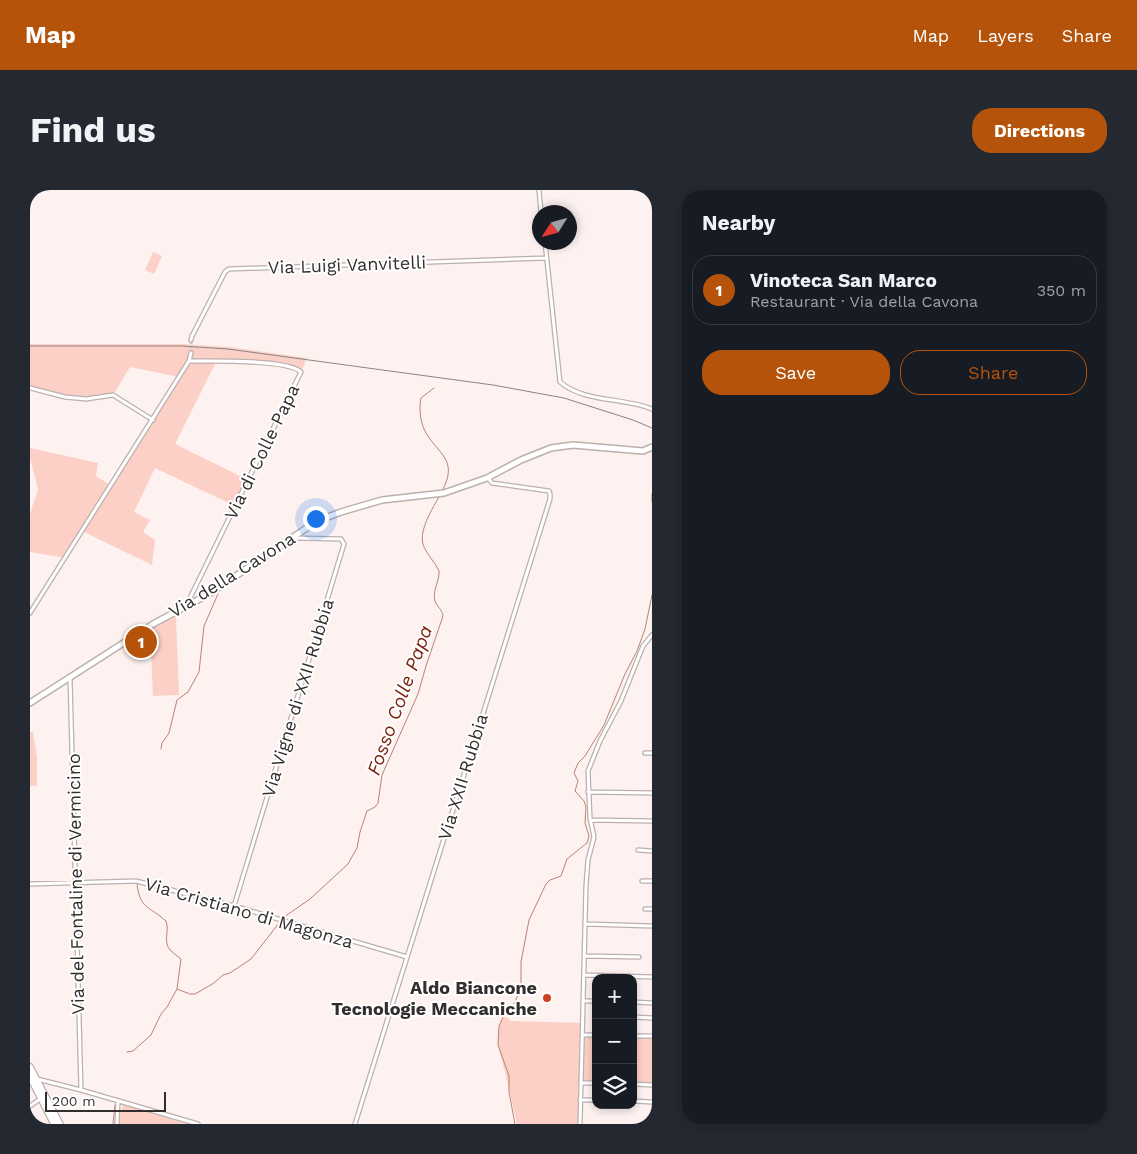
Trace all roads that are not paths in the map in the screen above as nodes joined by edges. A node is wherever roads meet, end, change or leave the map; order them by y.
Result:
1 (539, 190) edge
2 (540, 205) edge
3 (546, 250) edge
4 (547, 258) junction
5 (191, 340) tunnel mouth
6 (191, 353) tunnel mouth
7 (189, 361) junction
8 (30, 388) edge
9 (652, 409) edge
10 (152, 420) junction
11 (652, 447) edge
12 (487, 478) junction
13 (291, 538) junction
14 (186, 606) junction
15 (30, 613) edge
16 (652, 635) edge
17 (70, 678) junction
18 (30, 704) edge
19 (645, 753) dead end
20 (652, 753) edge
21 (588, 792) junction
22 (652, 793) edge
23 (590, 820) junction
24 (652, 821) edge
25 (638, 850) dead end
26 (652, 851) edge
27 (642, 881) dead end
28 (652, 881) edge
29 (76, 882) junction
30 (30, 884) edge
31 (234, 906) junction
32 (645, 909) dead end
33 (652, 909) edge
34 (586, 924) junction
35 (652, 926) edge
36 (585, 956) junction
37 (639, 957) dead end
38 (407, 958) junction
39 (585, 975) junction
40 (652, 977) edge
41 (584, 1001) junction
42 (592, 1001) edge
43 (637, 1002) edge
44 (652, 1003) edge
45 (637, 1017) edge
46 (652, 1018) edge
47 (583, 1035) junction
48 (592, 1035) edge
49 (637, 1036) edge
50 (652, 1036) edge
51 (30, 1067) edge
52 (33, 1079) edge
53 (581, 1083) junction
54 (592, 1083) edge
55 (637, 1084) edge
56 (652, 1085) edge
57 (81, 1090) junction
58 (43, 1097) junction
59 (580, 1100) junction
60 (592, 1100) edge
61 (118, 1101) junction
62 (637, 1101) edge
63 (652, 1102) edge
64 (30, 1106) edge
65 (54, 1124) edge
66 (60, 1124) edge
67 (117, 1124) edge
68 (198, 1124) edge
69 (355, 1124) edge
70 (580, 1124) edge

1 - 2 street
3 - 4 street
4 - 5 street, Via Luigi Vanvitelli
4 - 9 street
6 - 7 street
7 - 10 street
7 - 14 street, Via di Colle Papa
8 - 10 street
10 - 15 street
11 - 12 main road, Via della Cavona
12 - 13 main road, Via della Cavona
12 - 38 street, Via XXII Rubbia
13 - 14 main road, Via della Cavona
13 - 31 street, Via Vigne di XXII Rubbia
14 - 17 main road, Via della Cavona
16 - 21 street
17 - 18 main road, Via della Cavona
17 - 29 street, Via del Fontaline di Vermicino
19 - 20 street
21 - 22 street
21 - 23 street
23 - 24 street
23 - 34 street
25 - 26 street
27 - 28 street
29 - 30 street, Via Cristiano di Magonza
29 - 31 street, Via Cristiano di Magonza
29 - 57 street, Via del Fontaline di Vermicino
31 - 38 street, Via Cristiano di Magonza
32 - 33 street
34 - 35 street
34 - 36 street
36 - 37 street
36 - 39 street
38 - 69 street, Via XXII Rubbia
39 - 40 street
39 - 41 street
41 - 42 street
41 - 47 street
43 - 44 street
45 - 46 street
47 - 48 street
47 - 53 street
49 - 50 street
51 - 52 main road
52 - 57 street
52 - 58 main road
53 - 54 street
53 - 59 street
55 - 56 street
57 - 61 street
58 - 64 street
58 - 65 main road
58 - 66 main road
59 - 60 street
59 - 70 street
61 - 67 street
61 - 68 street
62 - 63 street

